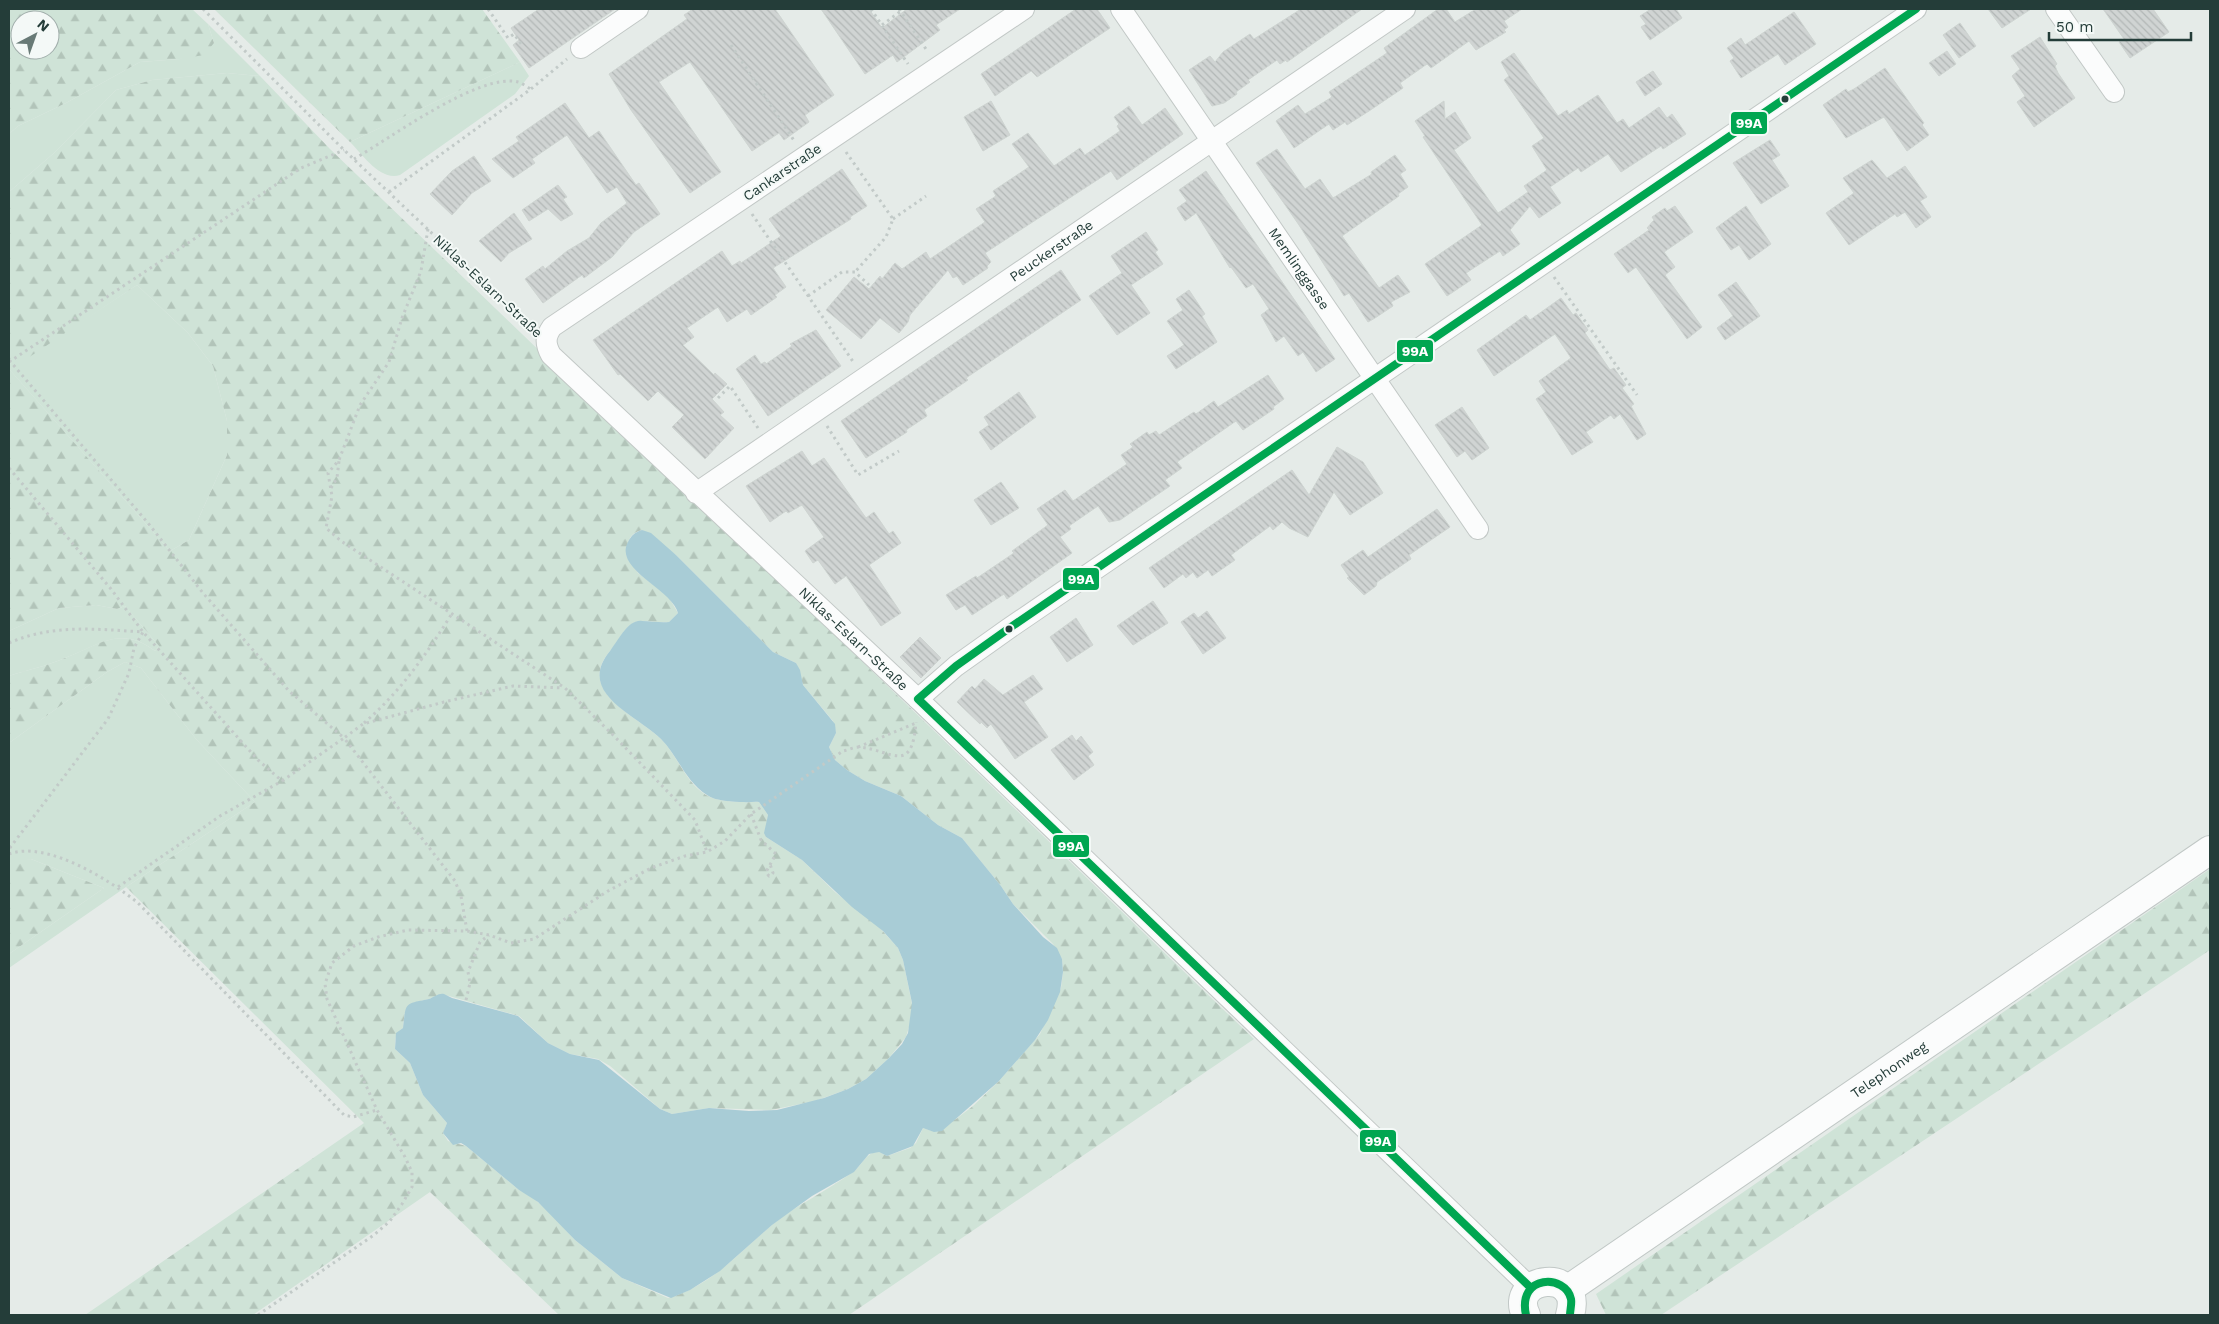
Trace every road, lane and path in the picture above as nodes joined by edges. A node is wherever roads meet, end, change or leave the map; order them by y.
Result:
1 (203, 9) edge
2 (488, 9) edge
3 (638, 9) edge
4 (871, 9) edge
5 (1024, 9) edge
6 (1121, 9) edge
7 (1406, 9) edge
8 (1916, 9) edge
9 (2056, 9) edge
10 (900, 10) edge
11 (882, 25) junction
12 (522, 45) dead end
13 (731, 45) dead end
14 (581, 48) joint
15 (939, 67) junction
16 (919, 80) junction
17 (532, 89) junction
18 (2114, 92) dead end
19 (835, 137) junction
20 (1212, 142) junction
21 (344, 150) junction
22 (805, 157) junction
23 (354, 159) junction
24 (389, 192) junction
25 (926, 196) dead end
26 (742, 199) junction
27 (892, 219) junction
28 (428, 229) junction
29 (1544, 263) junction
30 (855, 272) junction
31 (869, 285) dead end
32 (808, 296) junction
33 (546, 340) junction
34 (9, 362) edge
35 (864, 378) junction
36 (1375, 379) junction
37 (1637, 395) dead end
38 (718, 398) dead end
39 (817, 411) junction
40 (768, 444) junction
41 (899, 451) dead end
42 (339, 460) junction
43 (9, 468) edge
44 (331, 488) junction
45 (696, 493) junction
46 (1478, 529) dead end
47 (451, 615) junction
48 (143, 632) junction
49 (9, 643) edge
50 (565, 688) junction
51 (918, 699) junction
52 (916, 723) junction
53 (363, 724) junction
54 (344, 738) junction
55 (857, 747) junction
56 (282, 781) junction
57 (751, 814) junction
58 (9, 849) edge
59 (2210, 850) edge
60 (707, 852) junction
61 (9, 854) edge
62 (770, 864) dead end
63 (118, 887) junction
64 (467, 931) junction
65 (489, 935) junction
66 (466, 1000) dead end
67 (377, 1110) junction
68 (1531, 1288) junction
69 (1569, 1303) edge
70 (258, 1315) edge
71 (1526, 1315) edge

1 - 21 path, Niklas-Eslarn-Straße
2 - 12 path
3 - 14 street
4 - 11 path
5 - 15 street, Cankarstraße
6 - 20 street, Memlinggasse
7 - 20 street, Peuckerstraße
8 - 29 street
9 - 18 street
10 - 11 path
10 - 15 path
11 - 16 path
13 - 22 path
14 - 17 path
15 - 16 street, Cankarstraße
16 - 19 street, Cankarstraße
17 - 23 path
17 - 24 path
19 - 22 street, Cankarstraße
19 - 27 path
20 - 35 street, Peuckerstraße
20 - 36 street, Memlinggasse
21 - 23 path, Niklas-Eslarn-Straße
21 - 34 path
22 - 26 street, Cankarstraße
23 - 24 path, Niklas-Eslarn-Straße
24 - 28 path, Niklas-Eslarn-Straße
25 - 27 path
26 - 32 path
26 - 33 street, Cankarstraße
27 - 30 path
28 - 33 path, Niklas-Eslarn-Straße
28 - 42 path
29 - 36 street
29 - 37 path
30 - 31 path
30 - 32 path
32 - 35 path
33 - 45 street, Niklas-Eslarn-Straße
34 - 54 path
35 - 39 street, Peuckerstraße
36 - 46 street, Memlinggasse
36 - 51 street
38 - 40 path
39 - 40 street, Peuckerstraße
39 - 41 path
40 - 45 street, Peuckerstraße
42 - 44 path
42 - 44 path
43 - 48 path
44 - 47 path
45 - 51 street, Niklas-Eslarn-Straße
47 - 50 path
47 - 53 path
48 - 49 path
48 - 56 path
48 - 58 path
50 - 53 path
50 - 60 path
51 - 52 path
51 - 68 street, Niklas-Eslarn-Straße
52 - 55 path
52 - 55 path
53 - 54 path
54 - 56 path
54 - 64 path
55 - 57 path
56 - 63 path
57 - 60 path
57 - 62 path
59 - 69 street, Telephonweg
60 - 65 path
61 - 63 path
63 - 67 path
64 - 65 path
64 - 67 path
65 - 66 path
67 - 70 path
68 - 69 street
68 - 71 street

